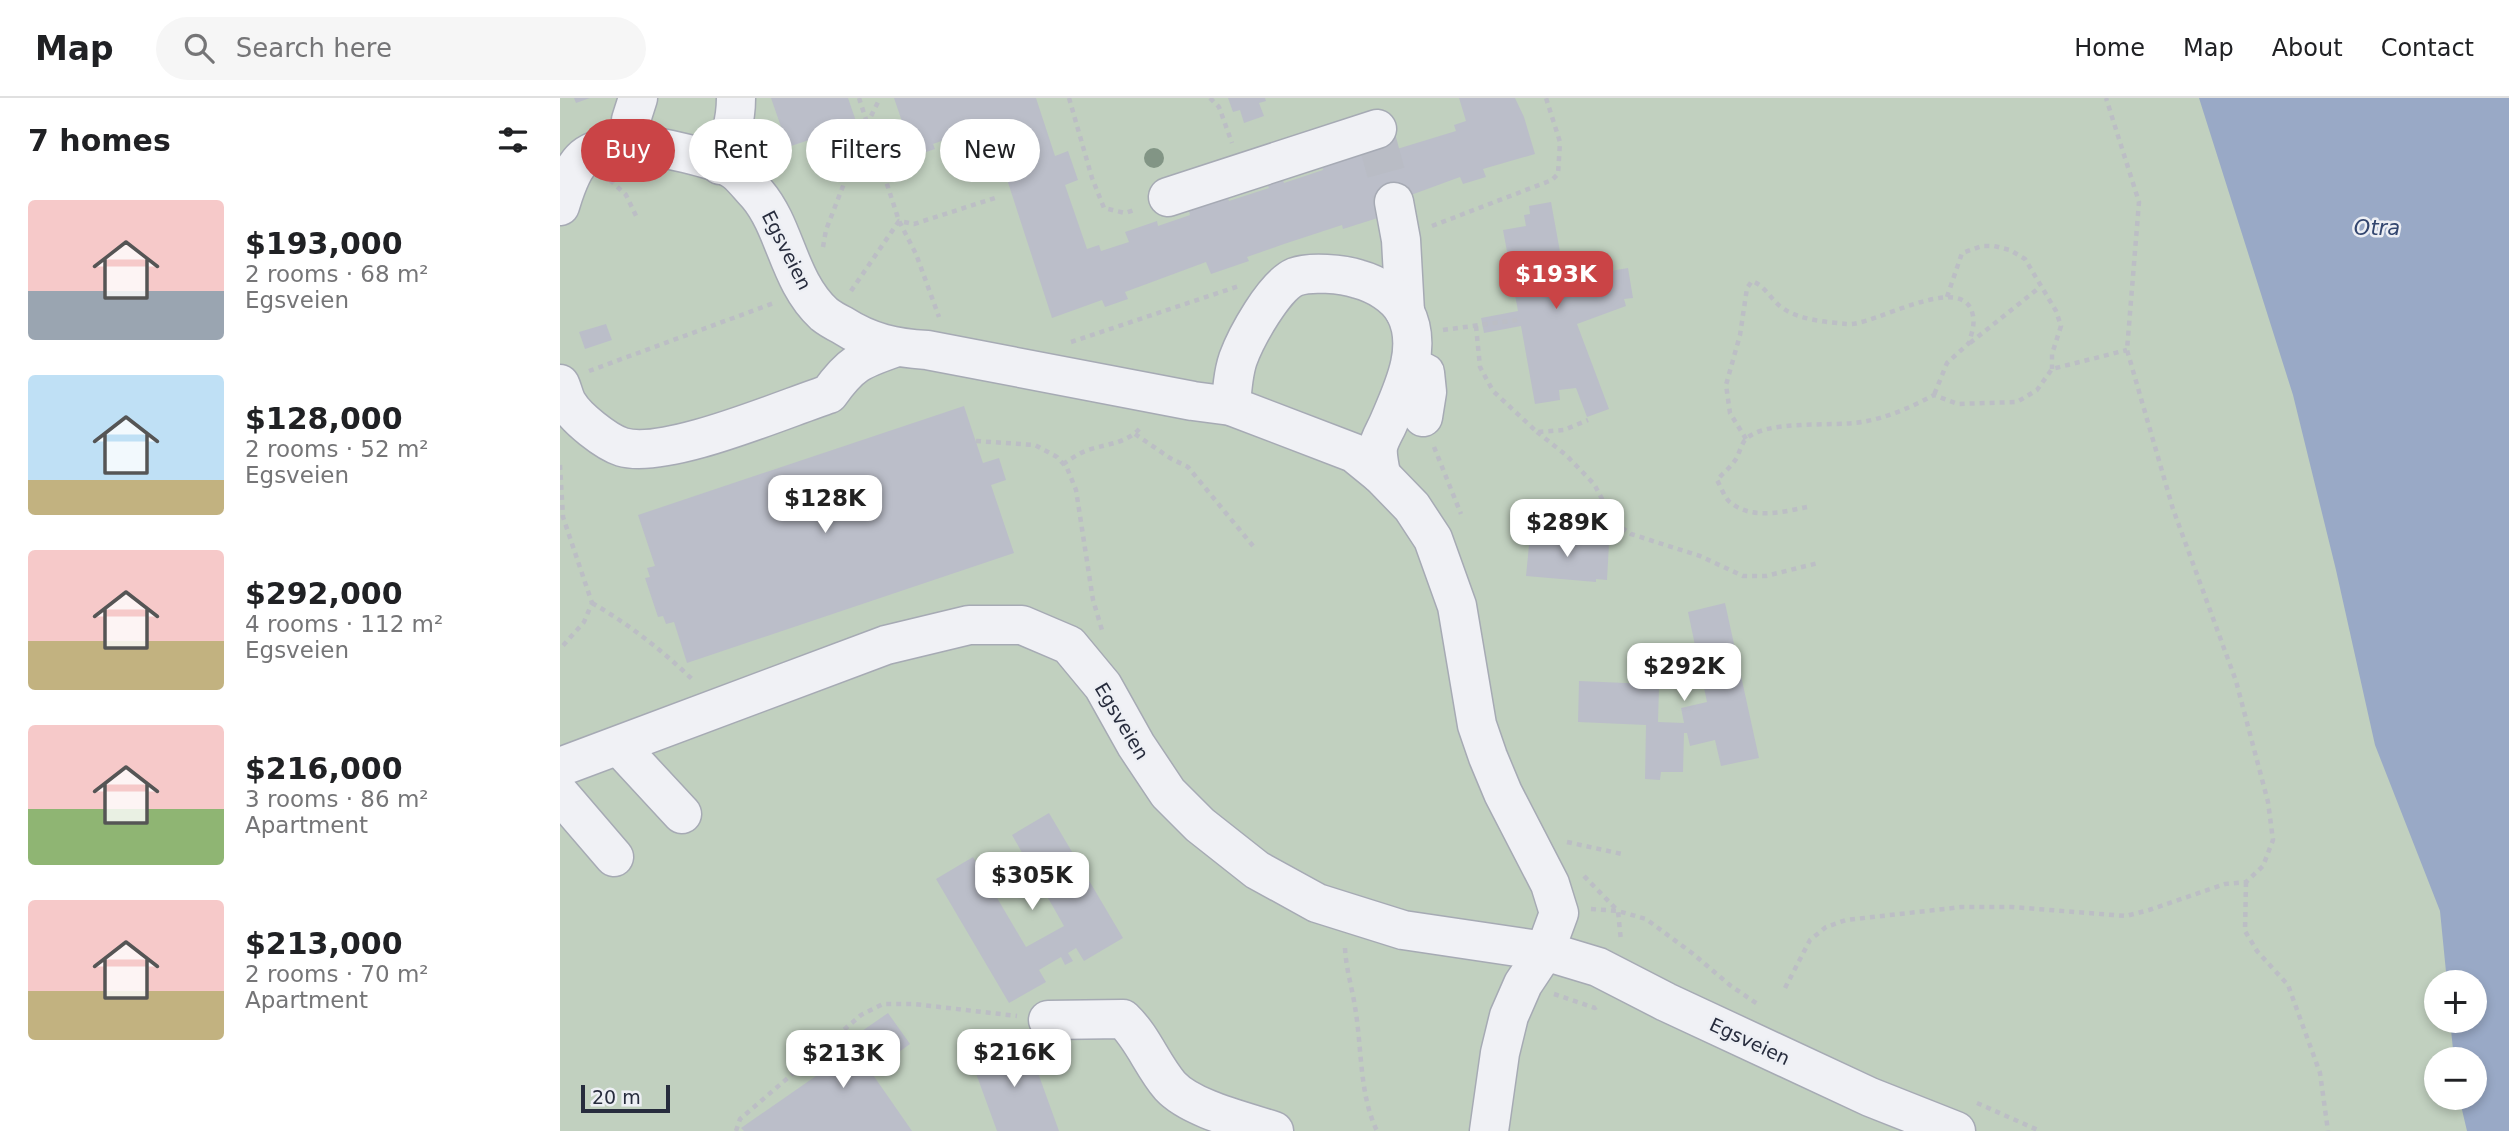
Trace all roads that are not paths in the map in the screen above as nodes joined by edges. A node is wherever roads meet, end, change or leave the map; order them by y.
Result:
1 (638, 98) edge
2 (736, 98) edge
3 (631, 119) edge
4 (735, 119) edge
5 (1378, 121) edge
6 (581, 162) edge
7 (745, 182) edge
8 (1168, 197) road end
9 (1394, 202) tunnel mouth
10 (560, 206) edge
11 (1409, 338) junction
12 (894, 348) junction
13 (560, 384) edge
14 (1231, 406) junction
15 (1423, 417) dead end
16 (1381, 474) junction
17 (619, 746) junction
18 (560, 767) edge
19 (560, 794) edge
20 (682, 814) dead end
21 (614, 857) dead end
22 (1545, 951) junction
23 (1048, 1020) road end
24 (1964, 1116) edge
25 (1274, 1131) edge
26 (1489, 1131) edge

1 - 3 street
2 - 4 street
5 - 8 street
6 - 10 street, Egsveien
7 - 12 street, Egsveien
9 - 11 street
11 - 14 street
11 - 15 street
11 - 16 street
12 - 13 street, Egsveien
12 - 14 street, Egsveien
14 - 16 street, Egsveien
16 - 22 street, Egsveien
17 - 18 street, Egsveien
17 - 20 street
17 - 22 street, Egsveien
19 - 21 street
22 - 24 street, Egsveien
22 - 26 street
23 - 25 street

